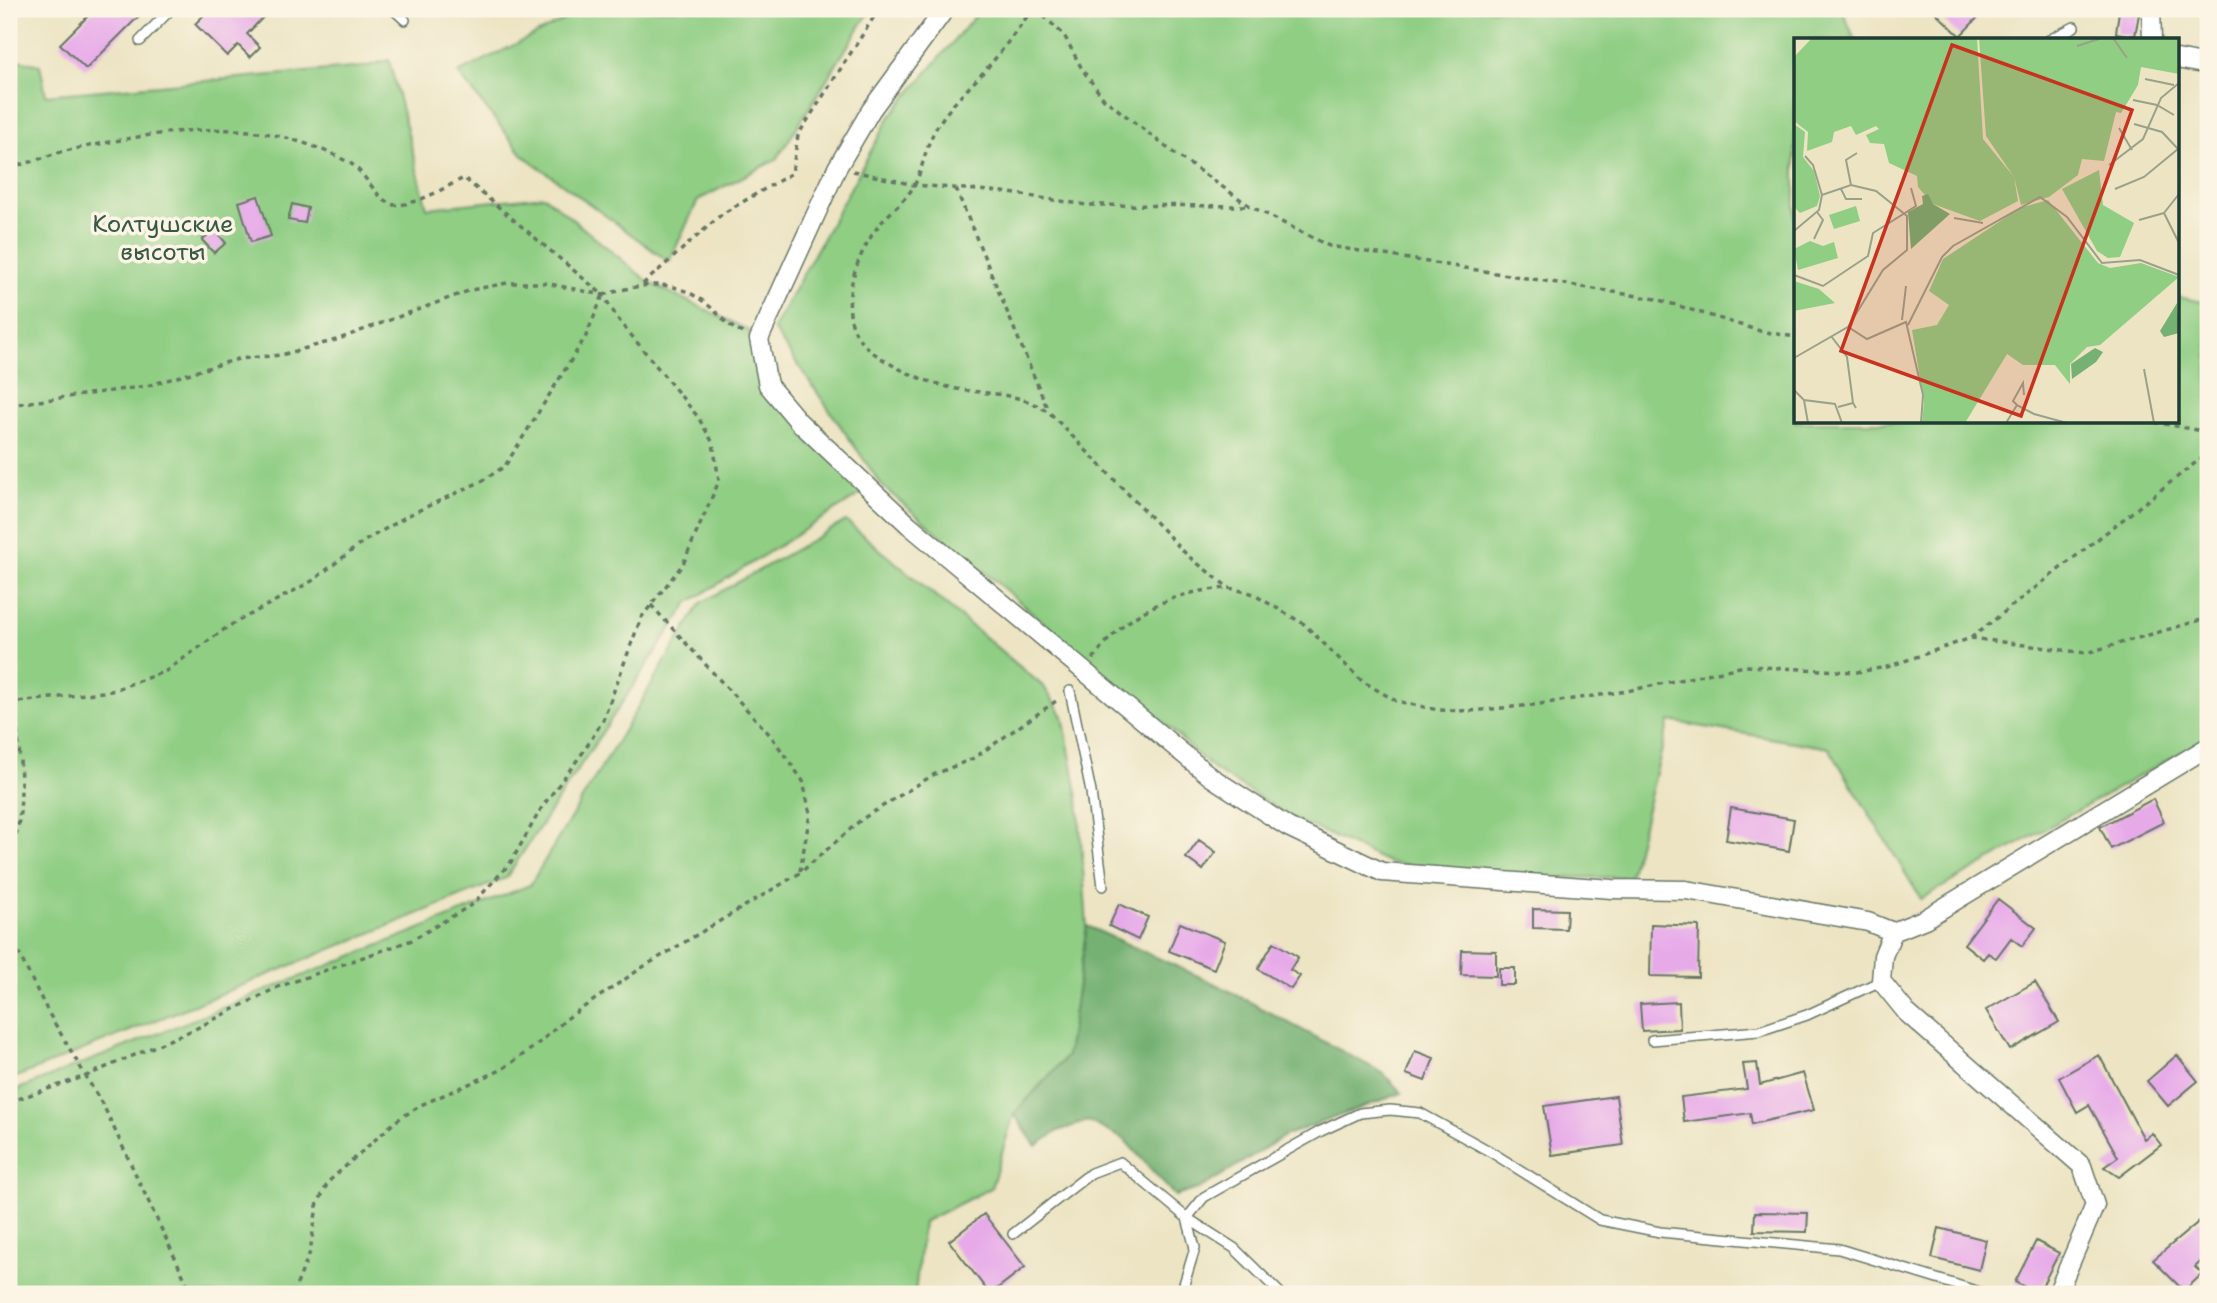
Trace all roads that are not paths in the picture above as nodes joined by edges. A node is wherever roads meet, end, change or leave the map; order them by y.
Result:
1 (171, 9) edge
2 (393, 9) edge
3 (945, 9) edge
4 (2151, 9) edge
5 (405, 20) dead end
6 (2074, 27) dead end
7 (2053, 38) edge
8 (2151, 38) edge
9 (140, 41) dead end
10 (2178, 59) edge
11 (2208, 65) edge
12 (1070, 691) road end
13 (2208, 747) edge
14 (1103, 886) dead end
15 (1893, 932) junction
16 (1881, 981) junction
17 (1652, 1040) dead end
18 (1187, 1217) junction
19 (1013, 1234) dead end
20 (1181, 1294) edge
21 (1281, 1294) edge
22 (1986, 1294) edge
23 (2057, 1294) edge

1 - 9 lane
2 - 5 lane
3 - 15 street
4 - 8 street
6 - 7 lane
10 - 11 street
12 - 14 lane
13 - 15 street
15 - 16 street
16 - 17 lane
16 - 23 street
18 - 19 lane
18 - 20 lane
18 - 21 lane
18 - 22 lane

